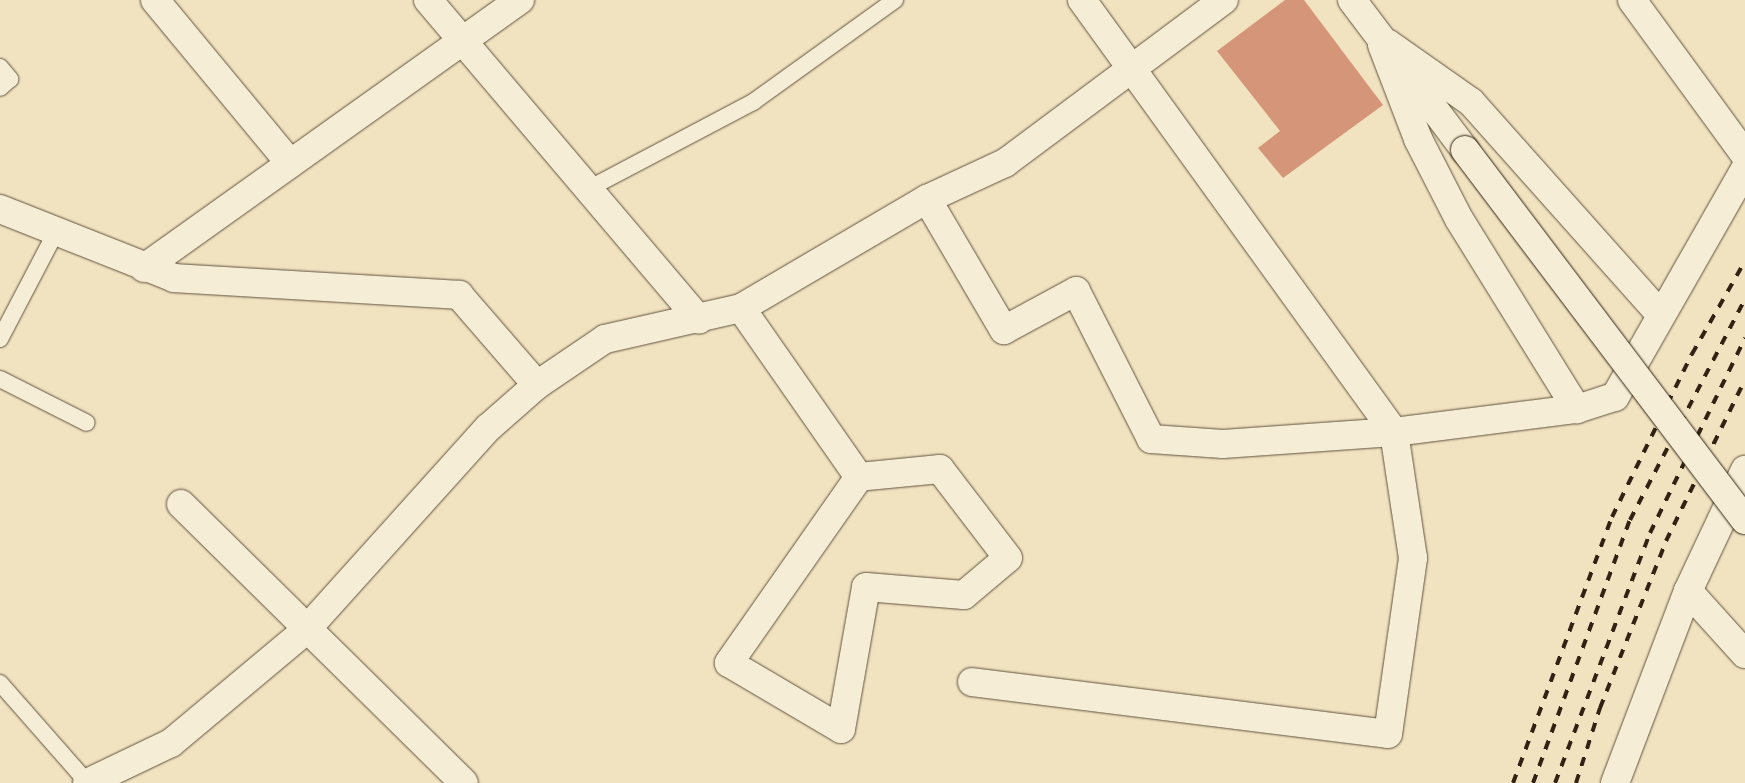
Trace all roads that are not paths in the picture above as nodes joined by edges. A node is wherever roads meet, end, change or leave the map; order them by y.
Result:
1 (154, 0) edge
2 (428, 0) edge
3 (520, 0) edge
4 (894, 0) edge
5 (1082, 0) edge
6 (1224, 0) edge
7 (1352, 0) edge
8 (1632, 0) edge
9 (1378, 37) junction
10 (463, 42) junction
11 (0, 67) edge
12 (1133, 69) junction
13 (0, 88) edge
14 (1745, 155) edge
15 (290, 163) junction
16 (1745, 169) edge
17 (588, 189) junction
18 (927, 199) junction
19 (0, 209) edge
20 (56, 232) junction
21 (144, 268) junction
22 (740, 308) junction
23 (1659, 313) junction
24 (699, 319) junction
25 (0, 339) edge
26 (0, 379) edge
27 (537, 384) junction
28 (1577, 409) junction
29 (87, 423) dead end
30 (1394, 432) junction
31 (1745, 470) edge
32 (859, 476) junction
33 (181, 504) dead end
34 (1745, 520) edge
35 (1688, 591) junction
36 (306, 630) junction
37 (1745, 654) edge
38 (972, 682) dead end
39 (0, 683) edge
40 (87, 783) edge
41 (464, 783) edge
42 (1615, 783) edge

1 - 15 street
2 - 10 street
3 - 10 street
4 - 17 lane
5 - 12 street
6 - 12 street
7 - 9 street
8 - 14 street
9 - 23 street
9 - 28 street
9 - 34 street, bridge
10 - 15 street
10 - 17 street
11 - 13 lane
12 - 18 street
12 - 30 street
15 - 21 street
16 - 23 street
17 - 24 street
18 - 22 street
18 - 30 street
19 - 20 street
20 - 21 street
20 - 25 lane
21 - 27 street
22 - 24 street
22 - 32 street
23 - 28 street
24 - 27 street
26 - 29 lane
27 - 36 street
28 - 30 street
30 - 38 street
31 - 35 street
32 - 32 street
33 - 36 street
35 - 37 street
35 - 42 street
36 - 40 street
36 - 41 street
39 - 40 lane

